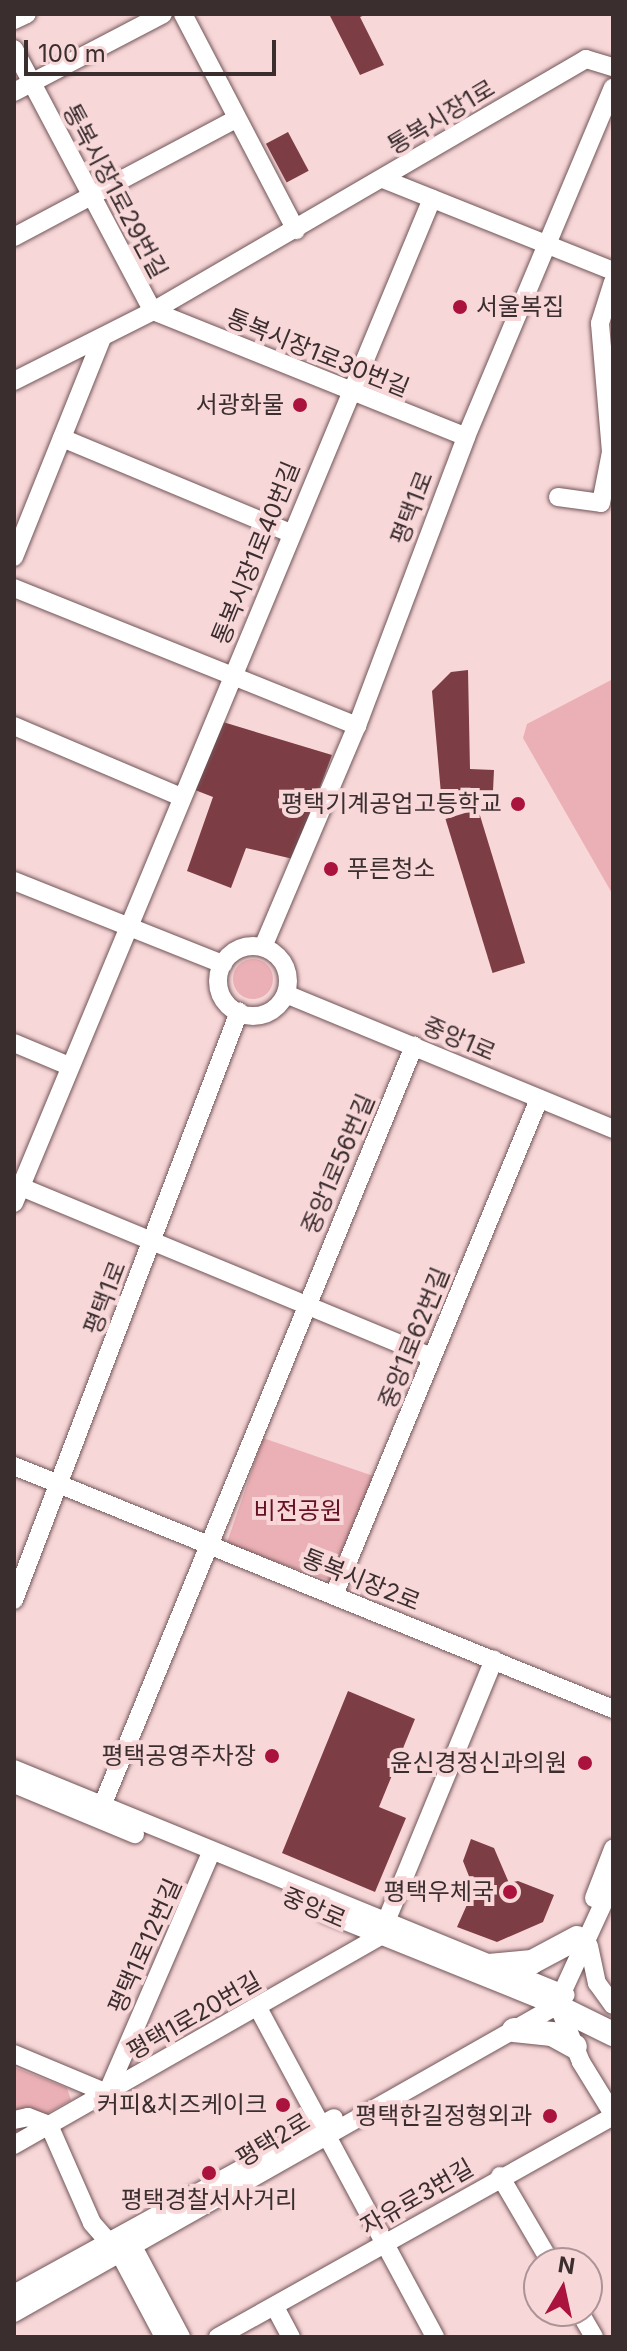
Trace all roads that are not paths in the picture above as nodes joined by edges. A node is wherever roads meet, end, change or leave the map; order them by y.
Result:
1 (27, 14) edge
2 (163, 14) edge
3 (183, 14) edge
4 (14, 20) edge
5 (14, 49) edge
6 (613, 67) edge
7 (31, 84) junction
8 (613, 88) edge
9 (14, 92) edge
10 (236, 119) junction
11 (383, 179) junction
12 (90, 198) junction
13 (432, 199) junction
14 (296, 230) junction
15 (14, 237) edge
16 (551, 243) junction
17 (613, 271) edge
18 (613, 282) edge
19 (153, 311) junction
20 (102, 338) junction
21 (14, 381) edge
22 (347, 393) junction
23 (466, 437) junction
24 (62, 438) junction
25 (612, 451) edge
26 (558, 497) dead end
27 (290, 533) junction
28 (14, 557) edge
29 (14, 588) edge
30 (232, 676) junction
31 (14, 726) edge
32 (357, 726) junction
33 (179, 796) junction
34 (14, 881) edge
35 (126, 927) junction
36 (263, 947) junction
37 (223, 964) junction
38 (286, 994) junction
39 (239, 1012) junction
40 (14, 1043) edge
41 (414, 1046) junction
42 (69, 1066) junction
43 (539, 1099) junction
44 (613, 1129) edge
45 (16, 1191) edge
46 (154, 1238) junction
47 (307, 1301) junction
48 (432, 1357) junction
49 (14, 1466) edge
50 (58, 1485) junction
51 (209, 1547) junction
52 (334, 1595) junction
53 (14, 1600) edge
54 (494, 1660) junction
55 (613, 1709) edge
56 (14, 1769) edge
57 (14, 1784) edge
58 (102, 1806) junction
59 (613, 1849) edge
60 (209, 1858) junction
61 (613, 1882) edge
62 (382, 1929) junction
63 (583, 1939) junction
64 (489, 1966) junction
65 (555, 1998) junction
66 (613, 2005) edge
67 (258, 2008) junction
68 (613, 2015) edge
69 (514, 2030) junction
70 (613, 2035) edge
71 (14, 2054) edge
72 (578, 2054) junction
73 (107, 2093) junction
74 (613, 2115) edge
75 (14, 2120) edge
76 (49, 2125) junction
77 (321, 2132) junction
78 (14, 2145) edge
79 (500, 2176) junction
80 (384, 2244) junction
81 (122, 2245) junction
82 (542, 2247) edge
83 (14, 2294) edge
84 (276, 2309) junction
85 (14, 2313) edge
86 (164, 2337) edge
87 (181, 2337) edge
88 (218, 2337) edge
89 (291, 2337) edge
90 (435, 2337) edge

1 - 4 street
2 - 7 street
3 - 10 street
5 - 7 street, 통복시장1로29번길
6 - 11 street, 통복시장1로
7 - 9 street
7 - 12 street, 통복시장1로29번길
8 - 16 street, 평택1로
10 - 12 street
10 - 14 street
11 - 13 street
11 - 14 street, 통복시장1로
12 - 15 street
12 - 19 street, 통복시장1로29번길
13 - 16 street
13 - 22 street, 통복시장1로40번길
14 - 19 street, 통복시장1로
16 - 17 street
16 - 23 street, 평택1로
18 - 25 street
19 - 20 street, 통복시장1로
19 - 22 street, 통복시장1로30번길
20 - 21 street, 통복시장1로
20 - 24 street
22 - 23 street, 통복시장1로30번길
22 - 27 street, 통복시장1로40번길
23 - 32 street, 평택1로
24 - 27 street
24 - 28 street
25 - 26 street
27 - 30 street, 통복시장1로40번길
29 - 30 street
30 - 32 street
30 - 33 street, 통복시장1로40번길
31 - 33 street
32 - 36 street, 평택1로
33 - 35 street, 통복시장1로40번길
34 - 35 street
35 - 37 street
35 - 42 street, 통복시장1로40번길
36 - 37 street
36 - 38 street
37 - 39 street
38 - 39 street
38 - 41 street, 중앙1로
39 - 46 street, 평택1로
40 - 42 street
41 - 43 street, 중앙1로
41 - 47 street, 중앙1로56번길
42 - 45 street, 통복시장1로40번길
43 - 44 street, 중앙1로
43 - 48 street, 중앙1로62번길
45 - 46 street
46 - 47 street
46 - 50 street, 평택1로
47 - 48 street
47 - 51 street, 중앙1로56번길
48 - 52 street, 중앙1로62번길
49 - 50 street, 통복시장2로
50 - 51 street, 통복시장2로
50 - 53 street, 평택1로
51 - 52 street, 통복시장2로
51 - 58 street
52 - 54 street, 통복시장2로
54 - 55 street, 통복시장2로
54 - 62 street
56 - 58 street, 중앙로
57 - 60 street, 중앙로
58 - 60 street, 중앙로
59 - 63 street
60 - 62 street, 중앙로
60 - 73 street, 평택1로12번길
61 - 63 street
62 - 64 street, 중앙로
62 - 65 street, 중앙로
62 - 67 street, 평택1로20번길
63 - 64 main road
63 - 65 street
63 - 66 street
64 - 65 street, 중앙로
65 - 68 main road, 중앙로
65 - 69 street, 평택2로
65 - 70 main road, 중앙로
65 - 72 street
65 - 77 street
67 - 73 street, 평택1로20번길
67 - 77 street
69 - 72 main road
69 - 77 street, 평택2로
70 - 72 main road
71 - 73 street
72 - 74 street
73 - 76 street
74 - 79 street, 자유로3번길
75 - 76 street
76 - 78 street
76 - 81 street
77 - 80 street
77 - 81 street, 평택2로
79 - 80 street, 자유로3번길
79 - 82 street
80 - 84 street, 자유로3번길
80 - 90 street
81 - 83 street
81 - 85 street, 평택2로
81 - 86 street
81 - 87 street
84 - 88 street, 자유로3번길
84 - 89 street

